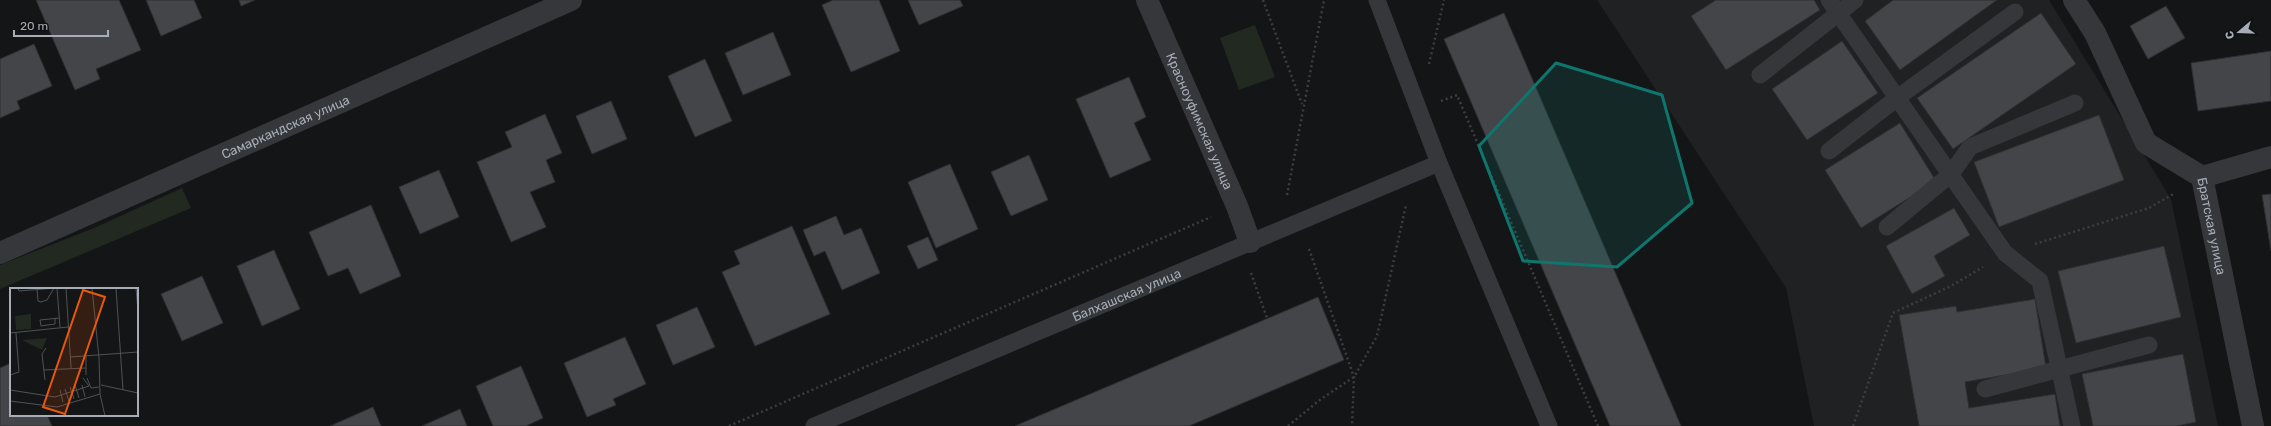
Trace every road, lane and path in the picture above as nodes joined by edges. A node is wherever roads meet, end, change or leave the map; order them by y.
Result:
1 (571, 0) edge
2 (1147, 0) edge
3 (1263, 0) edge
4 (1324, 0) edge
5 (1377, 0) edge
6 (1444, 0) edge
7 (1855, 0) edge
8 (2074, 0) edge
9 (1833, 6) edge
10 (2015, 12) dead end
11 (1429, 66) dead end
12 (1760, 75) dead end
13 (1897, 98) junction
14 (2075, 103) dead end
15 (1303, 105) junction
16 (1418, 110) junction
17 (1829, 151) dead end
18 (2271, 157) edge
19 (1439, 163) junction
20 (1412, 174) junction
21 (1951, 174) junction
22 (2202, 177) junction
23 (1287, 195) dead end
24 (1237, 206) junction
25 (2148, 208) dead end
26 (1887, 228) dead end
27 (1250, 242) junction
28 (1309, 249) dead end
29 (0, 253) edge
30 (2005, 253) junction
31 (1251, 273) dead end
32 (1267, 318) dead end
33 (2149, 345) dead end
34 (2059, 369) junction
35 (1354, 377) junction
36 (1985, 389) dead end
37 (729, 426) edge
38 (814, 426) edge
39 (1288, 426) edge
40 (1352, 426) edge
41 (1549, 426) edge
42 (1598, 426) edge
43 (1853, 426) edge
44 (2072, 426) edge
45 (2253, 426) edge

1 - 29 street, Самаркандская улица
2 - 24 street, Красноуфимская улица
3 - 15 path
4 - 15 path
5 - 16 lane
6 - 11 path
7 - 9 lane
8 - 22 street, Братская улица
9 - 12 lane
9 - 13 lane
10 - 13 lane
13 - 17 lane
13 - 21 lane
14 - 21 lane
15 - 23 path
16 - 19 lane
16 - 42 path
18 - 22 street
19 - 20 lane, Балхашская улица
19 - 41 lane
20 - 27 lane, Балхашская улица
20 - 35 path
21 - 26 lane
21 - 30 lane
22 - 45 street, Братская улица
24 - 27 street, Красноуфимская улица
24 - 37 path
25 - 30 path
27 - 38 lane, Балхашская улица
28 - 35 path
30 - 34 lane
30 - 43 path
31 - 32 path
33 - 34 lane
34 - 36 lane
34 - 44 lane
35 - 39 path
35 - 40 path

